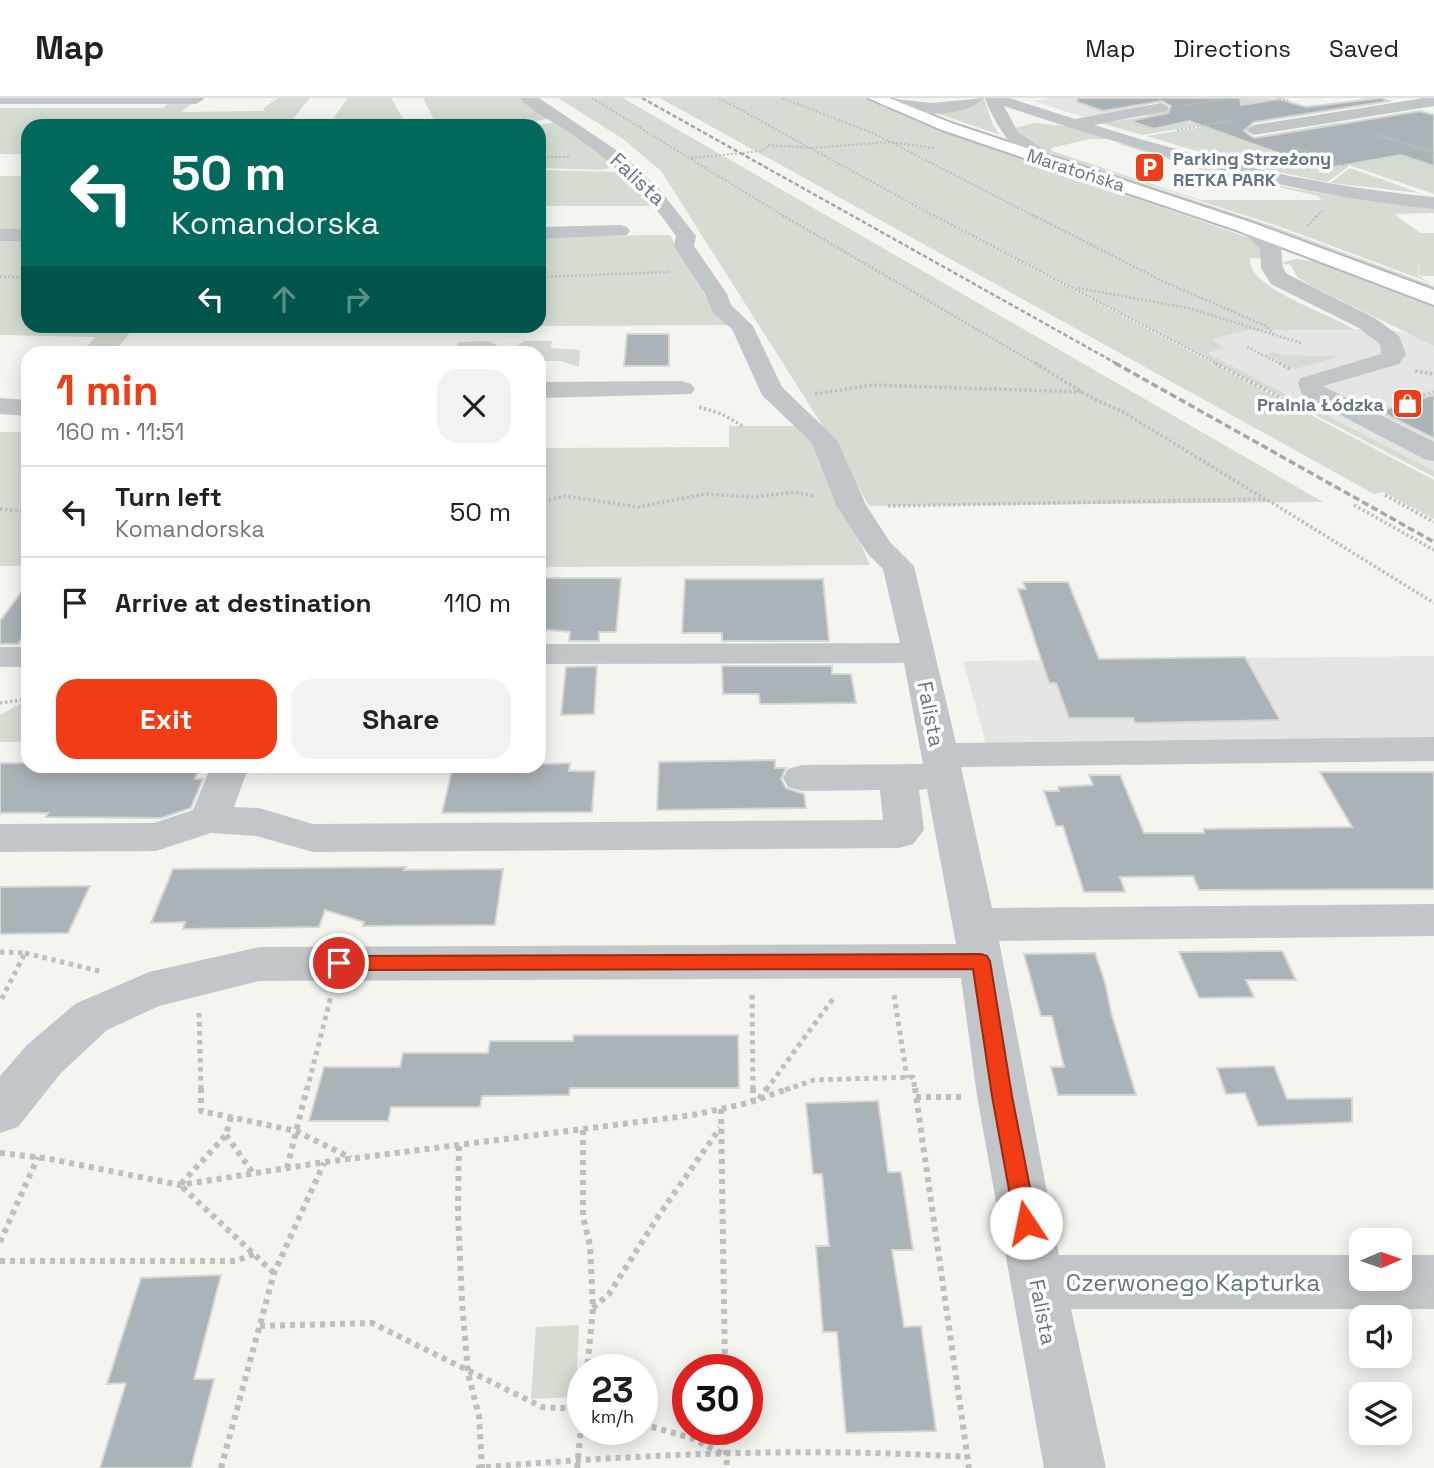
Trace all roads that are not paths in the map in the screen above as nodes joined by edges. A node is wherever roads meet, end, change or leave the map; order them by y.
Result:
1 (528, 98) edge
2 (975, 98) edge
3 (994, 98) edge
4 (0, 99) edge
5 (196, 99) edge
6 (882, 100) edge
7 (1434, 102) edge
8 (1161, 108) road end
9 (1068, 122) junction
10 (1002, 125) junction
11 (1254, 130) dead end
12 (1047, 160) junction
13 (1434, 203) edge
14 (1246, 227) junction
15 (620, 231) dead end
16 (546, 233) edge
17 (0, 235) edge
18 (21, 235) edge
19 (1272, 258) junction
20 (1339, 261) junction
21 (1434, 298) edge
22 (563, 365) dead end
23 (682, 389) dead end
24 (546, 390) edge
25 (580, 390) junction
26 (0, 405) edge
27 (21, 407) edge
28 (1434, 453) edge
29 (918, 653) junction
30 (546, 654) edge
31 (0, 657) edge
32 (21, 657) edge
33 (1434, 749) edge
34 (927, 770) junction
35 (227, 773) edge
36 (802, 778) dead end
37 (209, 820) junction
38 (0, 838) edge
39 (1434, 920) edge
40 (977, 943) junction
41 (0, 1112) edge
42 (1037, 1282) junction
43 (1434, 1282) edge
44 (1075, 1468) edge

1 - 29 street, Falista
2 - 6 street
3 - 9 street
3 - 10 street
4 - 5 street
6 - 12 main road, Maratońska
7 - 11 street
8 - 9 street
9 - 10 street
9 - 13 street
10 - 12 street
12 - 14 main road, Maratońska
14 - 19 street
14 - 20 main road, Maratońska
15 - 16 street
17 - 18 street
19 - 20 street
19 - 28 street
20 - 21 main road, Maratońska
22 - 25 street
23 - 25 street
24 - 25 street
26 - 27 street
29 - 30 street
29 - 34 street, Falista
31 - 32 street
33 - 34 street
34 - 36 street
34 - 37 street
34 - 40 street, Falista
35 - 37 street
37 - 38 street
39 - 40 street
40 - 41 street
40 - 42 street, Falista
42 - 43 street, Czerwonego Kapturka
42 - 44 street, Falista

